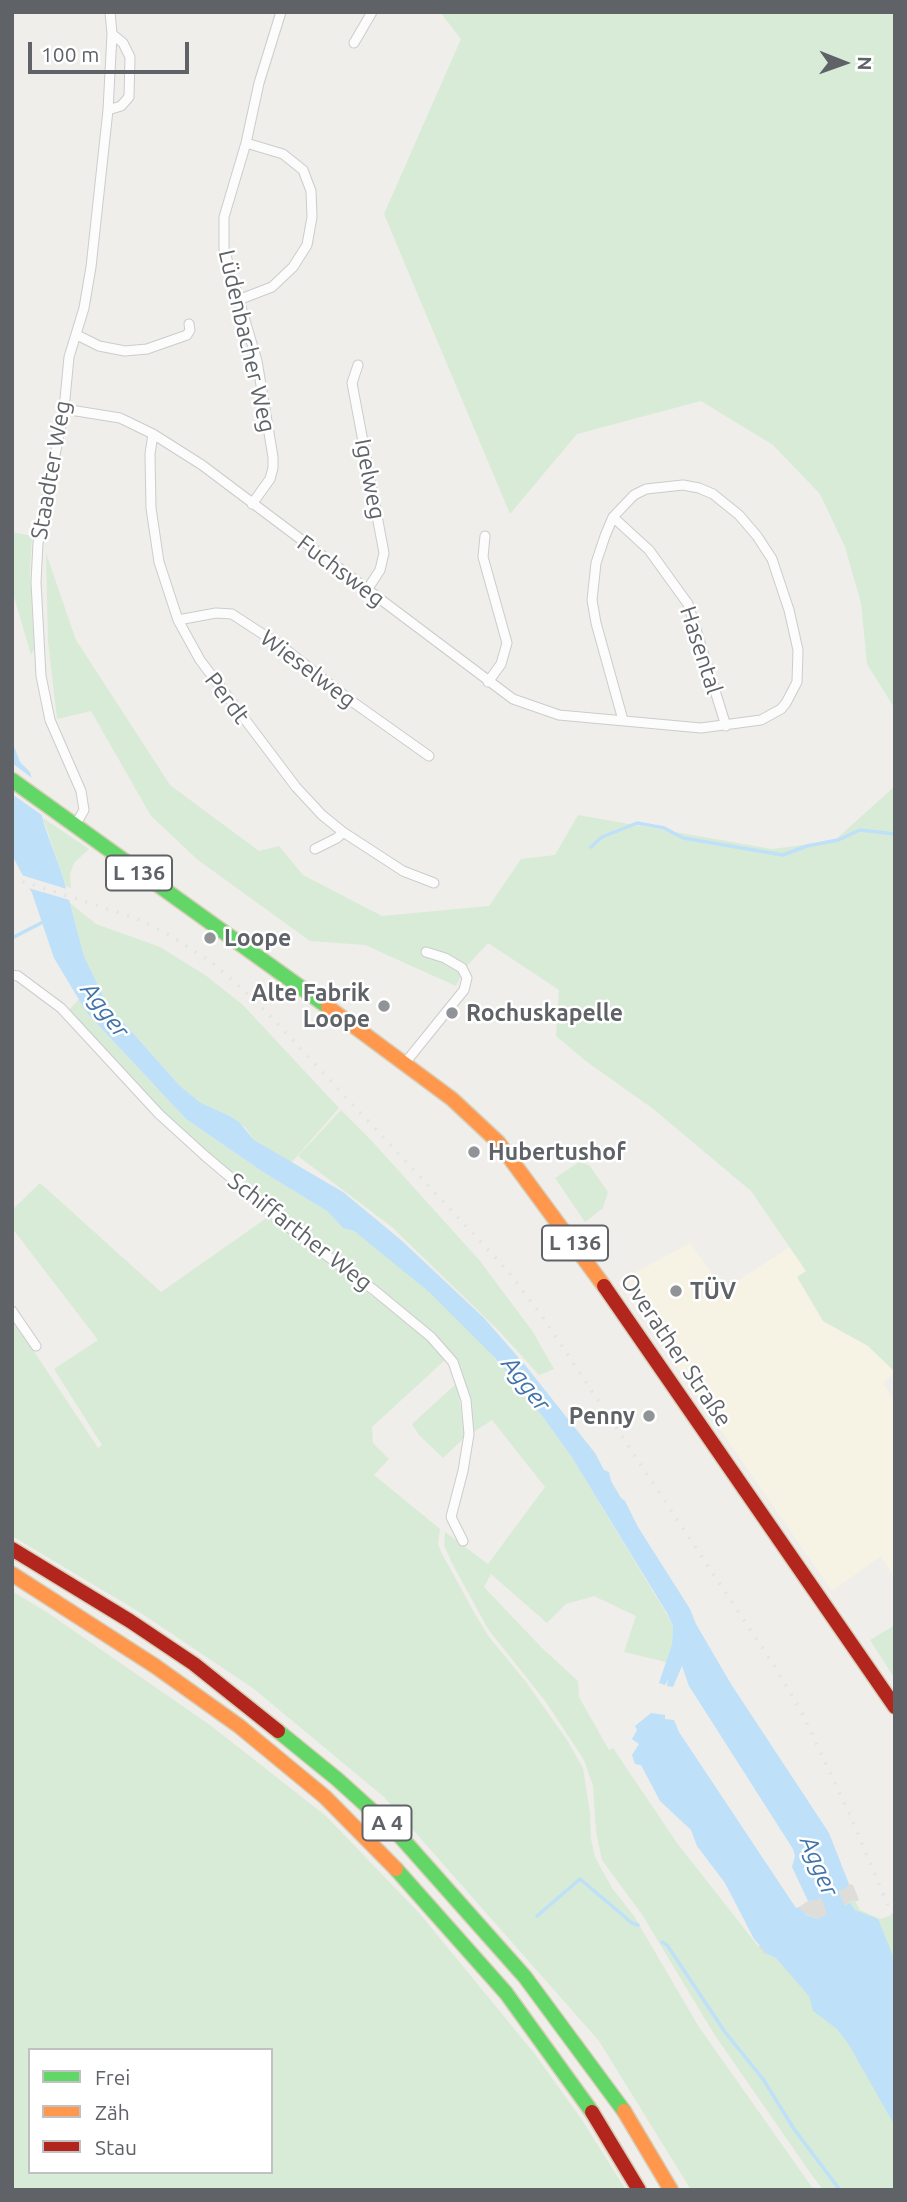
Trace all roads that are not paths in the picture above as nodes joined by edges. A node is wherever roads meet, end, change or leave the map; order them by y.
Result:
1 (110, 12) edge
2 (281, 12) edge
3 (372, 12) edge
4 (112, 34) junction
5 (354, 43) dead end
6 (108, 110) junction
7 (246, 143) junction
8 (238, 300) junction
9 (189, 324) dead end
10 (77, 335) junction
11 (358, 365) dead end
12 (64, 409) junction
13 (153, 433) junction
14 (252, 504) junction
15 (613, 517) junction
16 (485, 536) dead end
17 (367, 590) junction
18 (178, 620) junction
19 (488, 682) junction
20 (623, 720) junction
21 (726, 726) junction
22 (429, 756) dead end
23 (12, 780) edge
24 (76, 824) junction
25 (343, 832) junction
26 (315, 849) dead end
27 (434, 883) dead end
28 (426, 952) dead end
29 (12, 975) edge
30 (405, 1063) junction
31 (12, 1311) edge
32 (36, 1346) dead end
33 (463, 1542) dead end
34 (12, 1549) edge
35 (12, 1574) edge
36 (895, 1707) edge
37 (639, 2190) edge
38 (671, 2190) edge

1 - 4 street, Staadter Weg
2 - 7 street, Lüdenbacher Weg
3 - 5 street
4 - 6 street, Staadter Weg
4 - 6 street, Staadter Weg
6 - 10 street, Staadter Weg
7 - 8 street, Lüdenbacher Weg
7 - 8 street
8 - 14 street, Lüdenbacher Weg
9 - 10 street
10 - 12 street, Staadter Weg
11 - 17 street, Igelweg
12 - 13 street, Fuchsweg
12 - 24 street, Staadter Weg
13 - 14 street, Fuchsweg
13 - 18 street, Perdt
14 - 17 street, Fuchsweg
15 - 20 street, Fuchsweg
15 - 21 street, Hasental
15 - 21 street, Fuchsweg
16 - 19 street
17 - 19 street, Fuchsweg
18 - 22 street, Wieselweg
18 - 25 street, Perdt
19 - 20 street, Fuchsweg
20 - 21 street, Fuchsweg
23 - 24 main road, Overather Straße / L 136
24 - 30 main road, Overather Straße / L 136
25 - 26 street
25 - 27 street, Perdt
28 - 30 street
29 - 33 street, Schiffarther Weg
30 - 36 main road, Overather Straße / L 136
31 - 32 street
34 - 38 main road, A 4
35 - 37 main road, A 4

